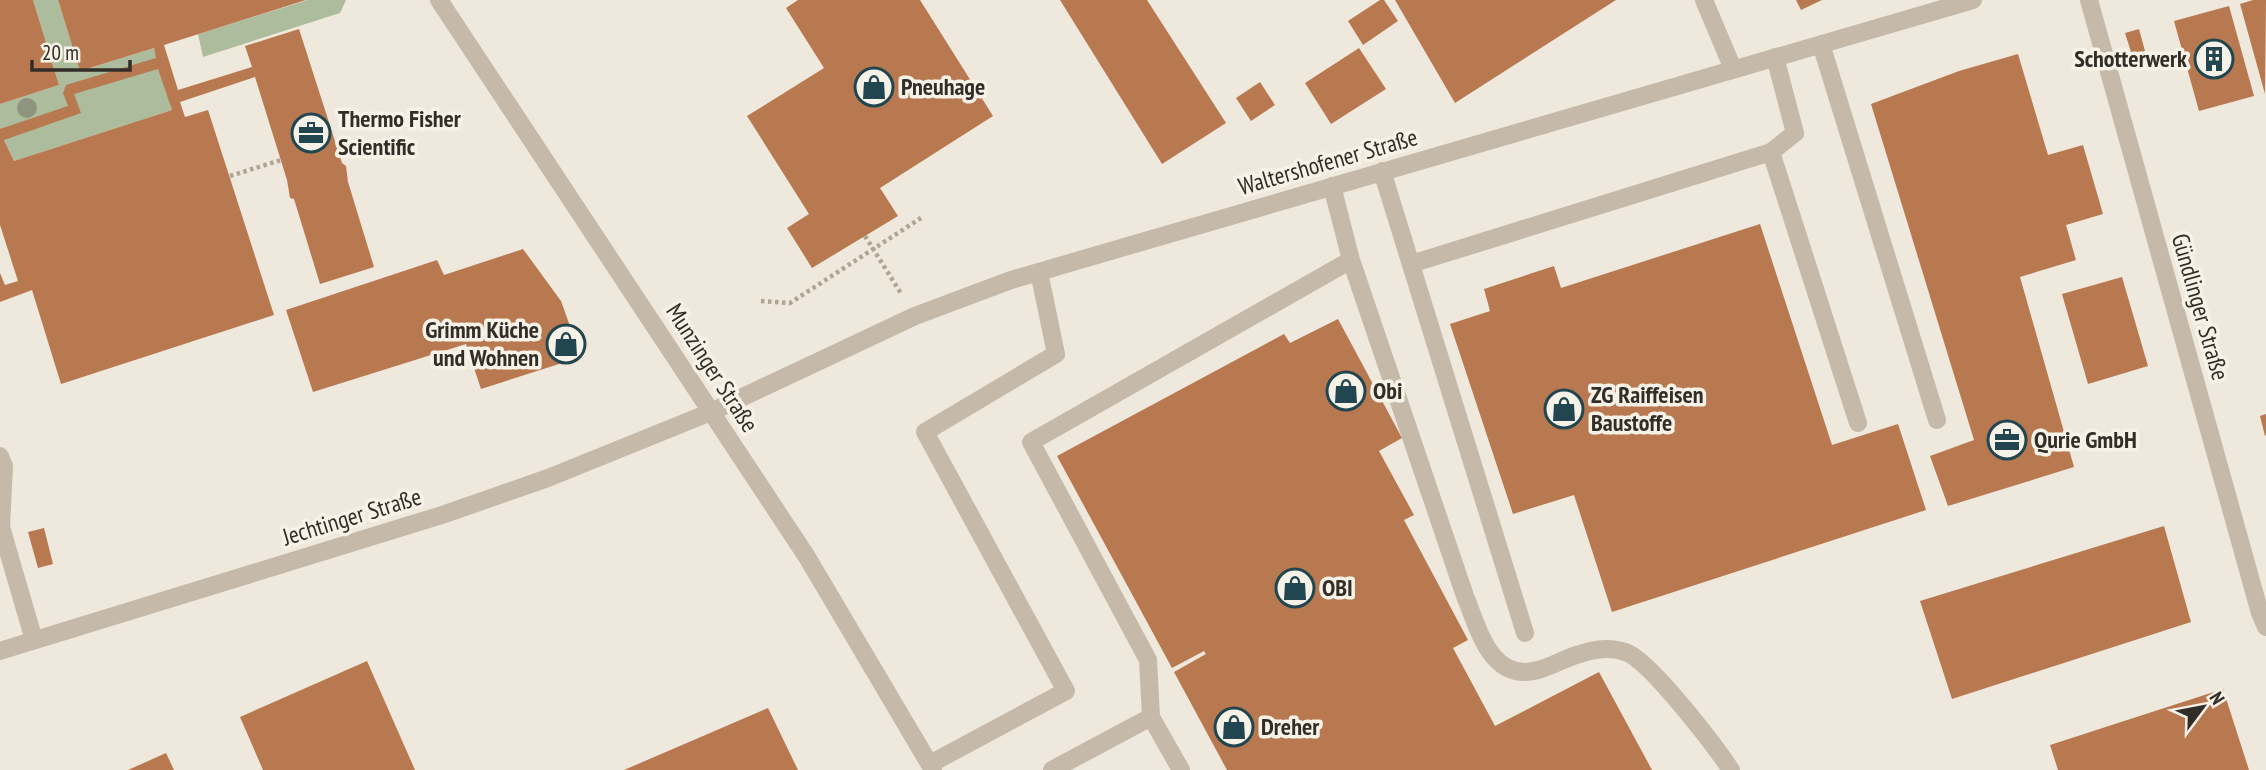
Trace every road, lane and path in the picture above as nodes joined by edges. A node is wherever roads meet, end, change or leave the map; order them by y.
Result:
1 (439, 0) edge
2 (1703, 0) edge
3 (1973, 0) edge
4 (2090, 0) edge
5 (1821, 44) junction
6 (1775, 57) junction
7 (1733, 69) junction
8 (1771, 152) junction
9 (281, 160) dead end
10 (1382, 171) junction
11 (230, 176) dead end
12 (1332, 186) junction
13 (920, 218) dead end
14 (865, 236) dead end
15 (873, 248) junction
16 (1351, 260) junction
17 (1411, 264) junction
18 (1039, 272) junction
19 (761, 301) dead end
20 (915, 316) junction
21 (711, 412) junction
22 (1937, 420) dead end
23 (1858, 423) dead end
24 (0, 456) edge
25 (2266, 627) edge
26 (1525, 634) dead end
27 (34, 640) junction
28 (0, 651) edge
29 (1151, 717) junction
30 (932, 767) edge
31 (1052, 770) edge
32 (1181, 770) edge
33 (1731, 770) edge

1 - 21 street, Munzinger Straße
2 - 7 street
3 - 5 street, Waltershofener Straße
4 - 25 street, Gündlinger Straße
5 - 6 street, Waltershofener Straße
5 - 22 street
6 - 7 street, Waltershofener Straße
6 - 8 street
7 - 10 street, Waltershofener Straße
8 - 17 street
8 - 23 street
9 - 11 path
10 - 12 street, Waltershofener Straße
10 - 17 street
12 - 16 street
12 - 18 street, Waltershofener Straße
13 - 15 path
14 - 15 path
15 - 19 path
15 - 20 path
16 - 29 street
16 - 33 street
17 - 26 street
18 - 20 street, Waltershofener Straße
18 - 30 street
20 - 21 street, Waltershofener Straße
21 - 27 street, Jechtinger Straße
21 - 30 street, Munzinger Straße
24 - 27 street
27 - 28 street, Jechtinger Straße
29 - 31 street
29 - 32 street

